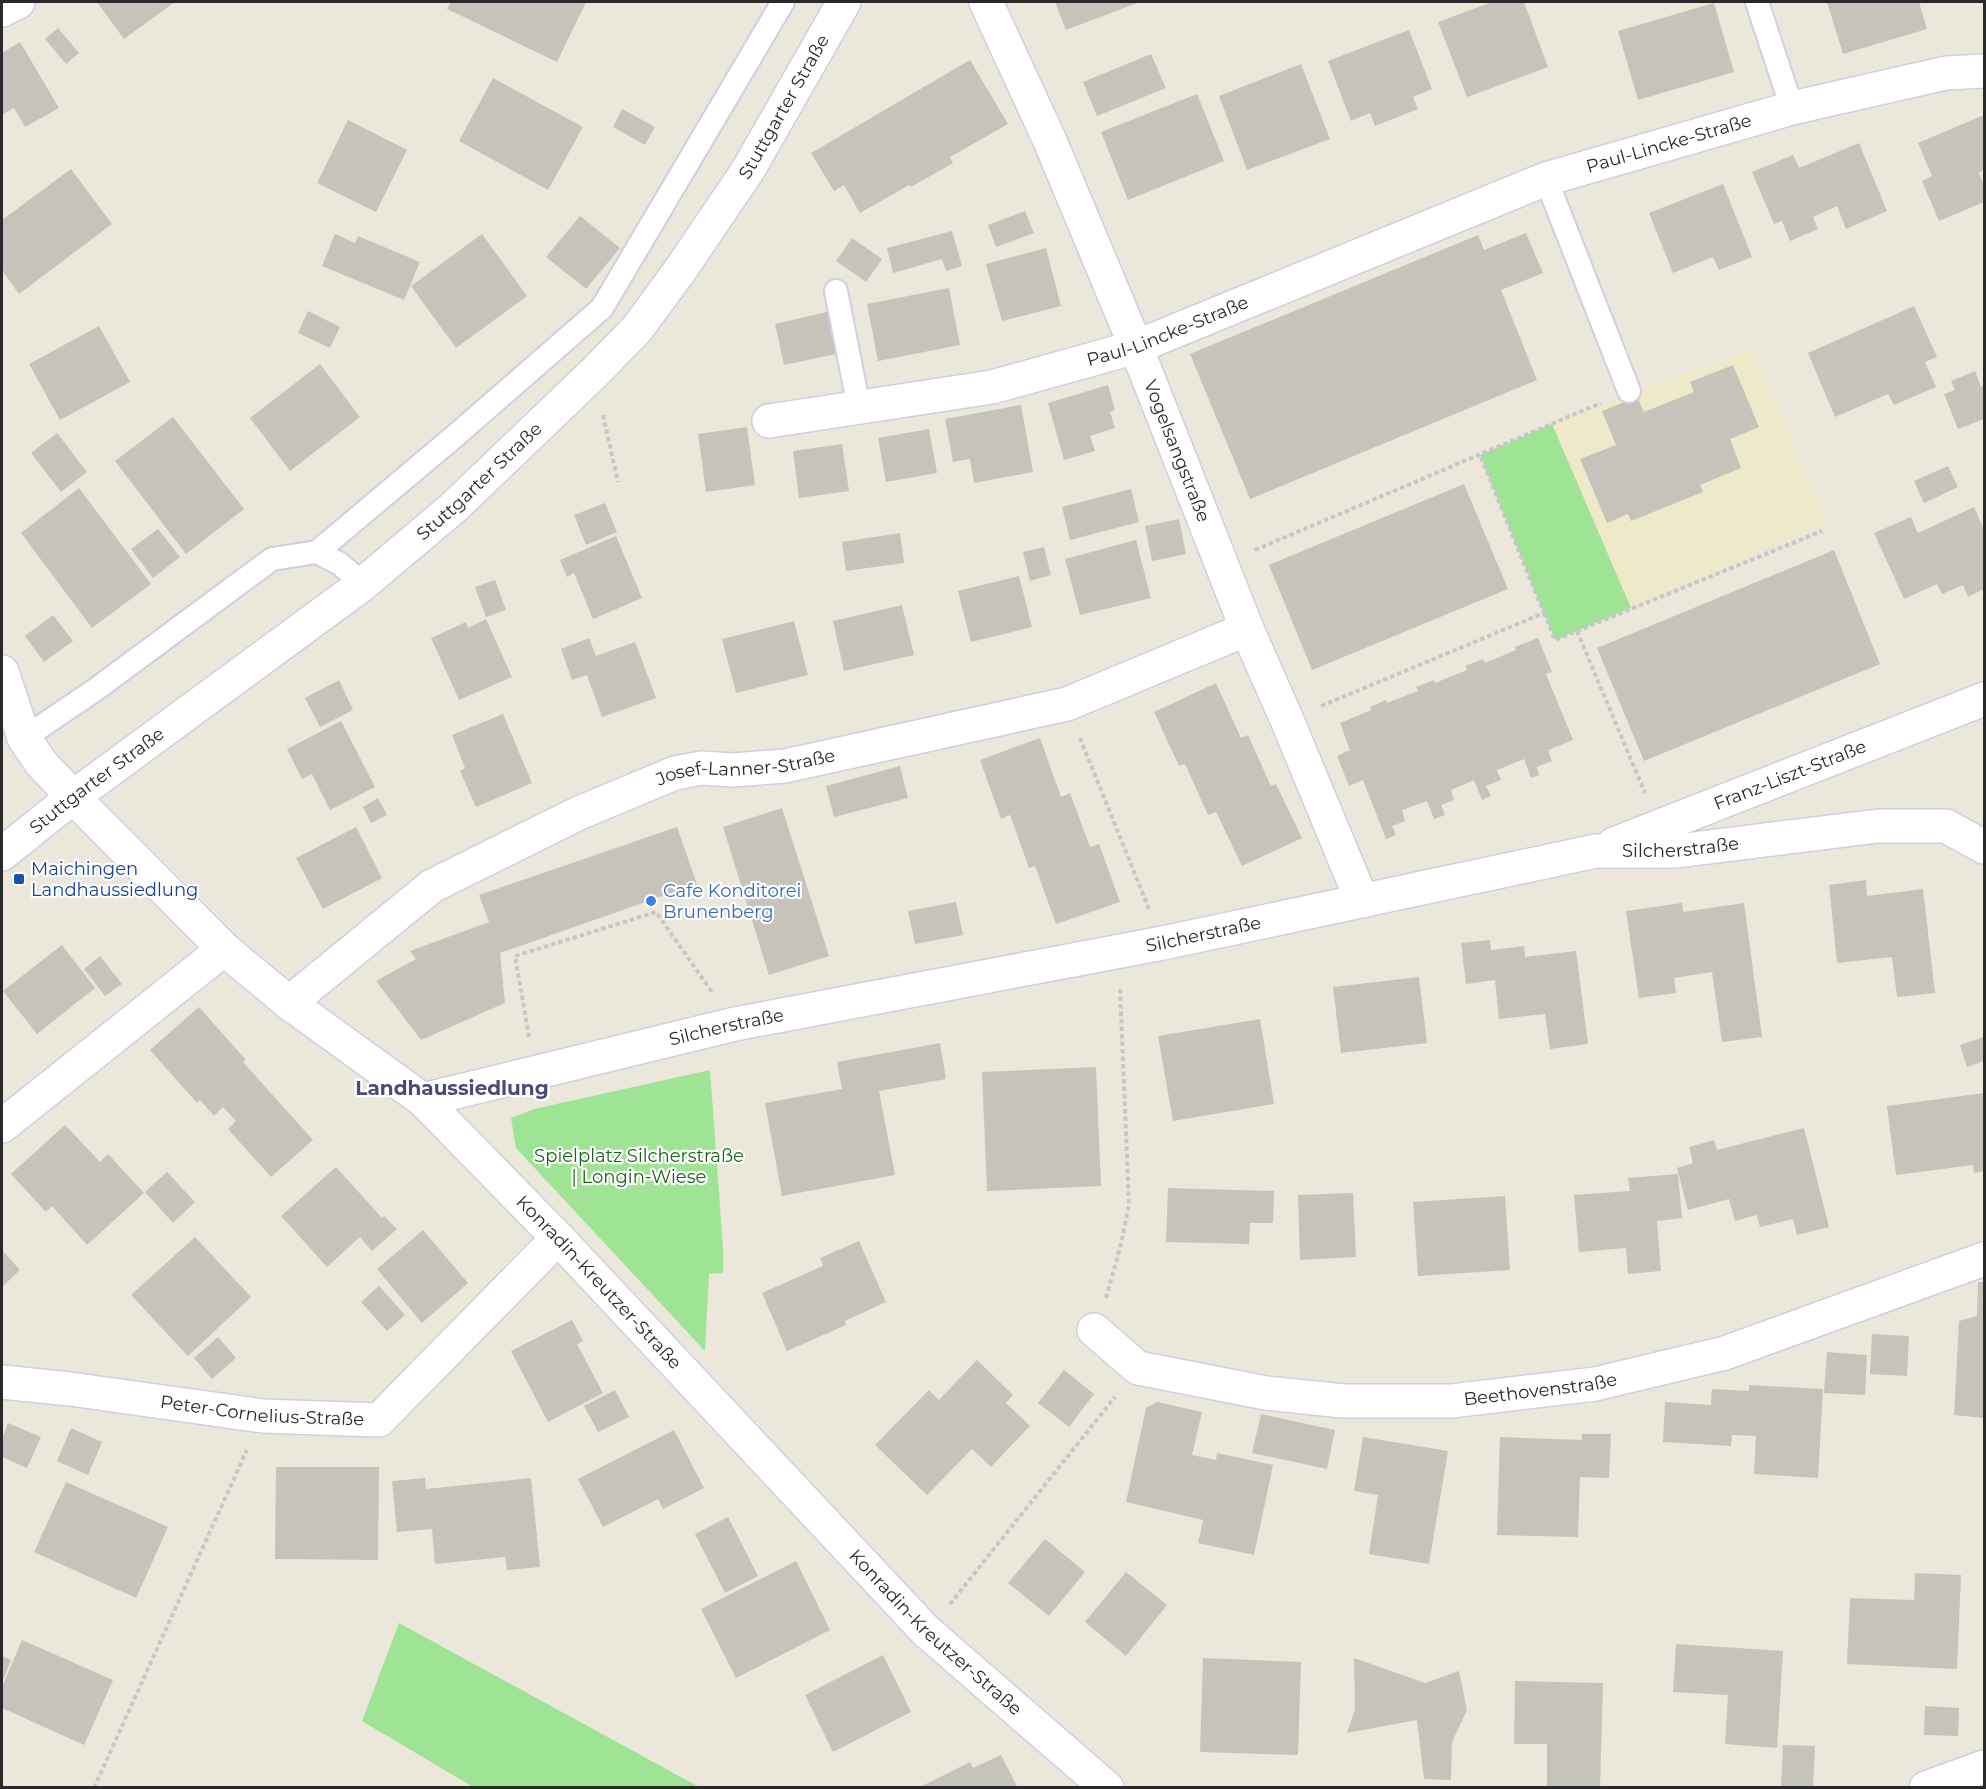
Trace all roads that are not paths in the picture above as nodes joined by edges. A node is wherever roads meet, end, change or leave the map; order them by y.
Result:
1 (18, 2) edge
2 (783, 2) edge
3 (844, 2) edge
4 (986, 2) edge
5 (1757, 2) edge
6 (2, 10) edge
7 (1984, 71) edge
8 (1792, 108) junction
9 (1546, 179) junction
10 (836, 291) dead end
11 (1137, 346) junction
12 (1629, 391) road end
13 (859, 408) junction
14 (769, 421) dead end
15 (317, 552) junction
16 (363, 584) junction
17 (1246, 629) junction
18 (2, 672) edge
19 (1984, 699) edge
20 (24, 738) junction
21 (73, 797) junction
22 (1984, 847) edge
23 (1596, 851) junction
24 (2, 854) edge
25 (1362, 901) junction
26 (224, 949) junction
27 (289, 1004) junction
28 (423, 1100) junction
29 (2, 1126) edge
30 (558, 1238) junction
31 (1984, 1259) edge
32 (1094, 1330) dead end
33 (2, 1382) edge
34 (1984, 1767) edge
35 (1107, 1788) edge
36 (1926, 1788) edge

1 - 6 street
2 - 15 lane
3 - 16 street, Stuttgarter Straße
4 - 11 street, Vogelsangstraße
5 - 8 lane
7 - 8 street, Paul-Lincke-Straße
8 - 9 street, Paul-Lincke-Straße
9 - 11 street, Paul-Lincke-Straße
9 - 12 lane
10 - 13 lane
11 - 13 street, Paul-Lincke-Straße
11 - 17 street, Vogelsangstraße
13 - 14 street, Paul-Lincke-Straße
15 - 16 lane
15 - 20 lane
16 - 21 street, Stuttgarter Straße
17 - 25 street, Vogelsangstraße
17 - 27 street, Josef-Lanner-Straße
18 - 20 street, Konradin-Kreutzer-Straße
19 - 23 street, Franz-Liszt-Straße
20 - 21 street, Konradin-Kreutzer-Straße
21 - 24 street, Stuttgarter Straße
21 - 26 street, Konradin-Kreutzer-Straße
22 - 23 street, Silcherstraße
23 - 25 street, Silcherstraße
25 - 28 street, Silcherstraße
26 - 27 street, Konradin-Kreutzer-Straße
26 - 29 street
27 - 28 street, Konradin-Kreutzer-Straße
28 - 30 street, Konradin-Kreutzer-Straße
30 - 33 street, Peter-Cornelius-Straße
30 - 35 street, Konradin-Kreutzer-Straße
31 - 32 street, Beethovenstraße
34 - 36 street

